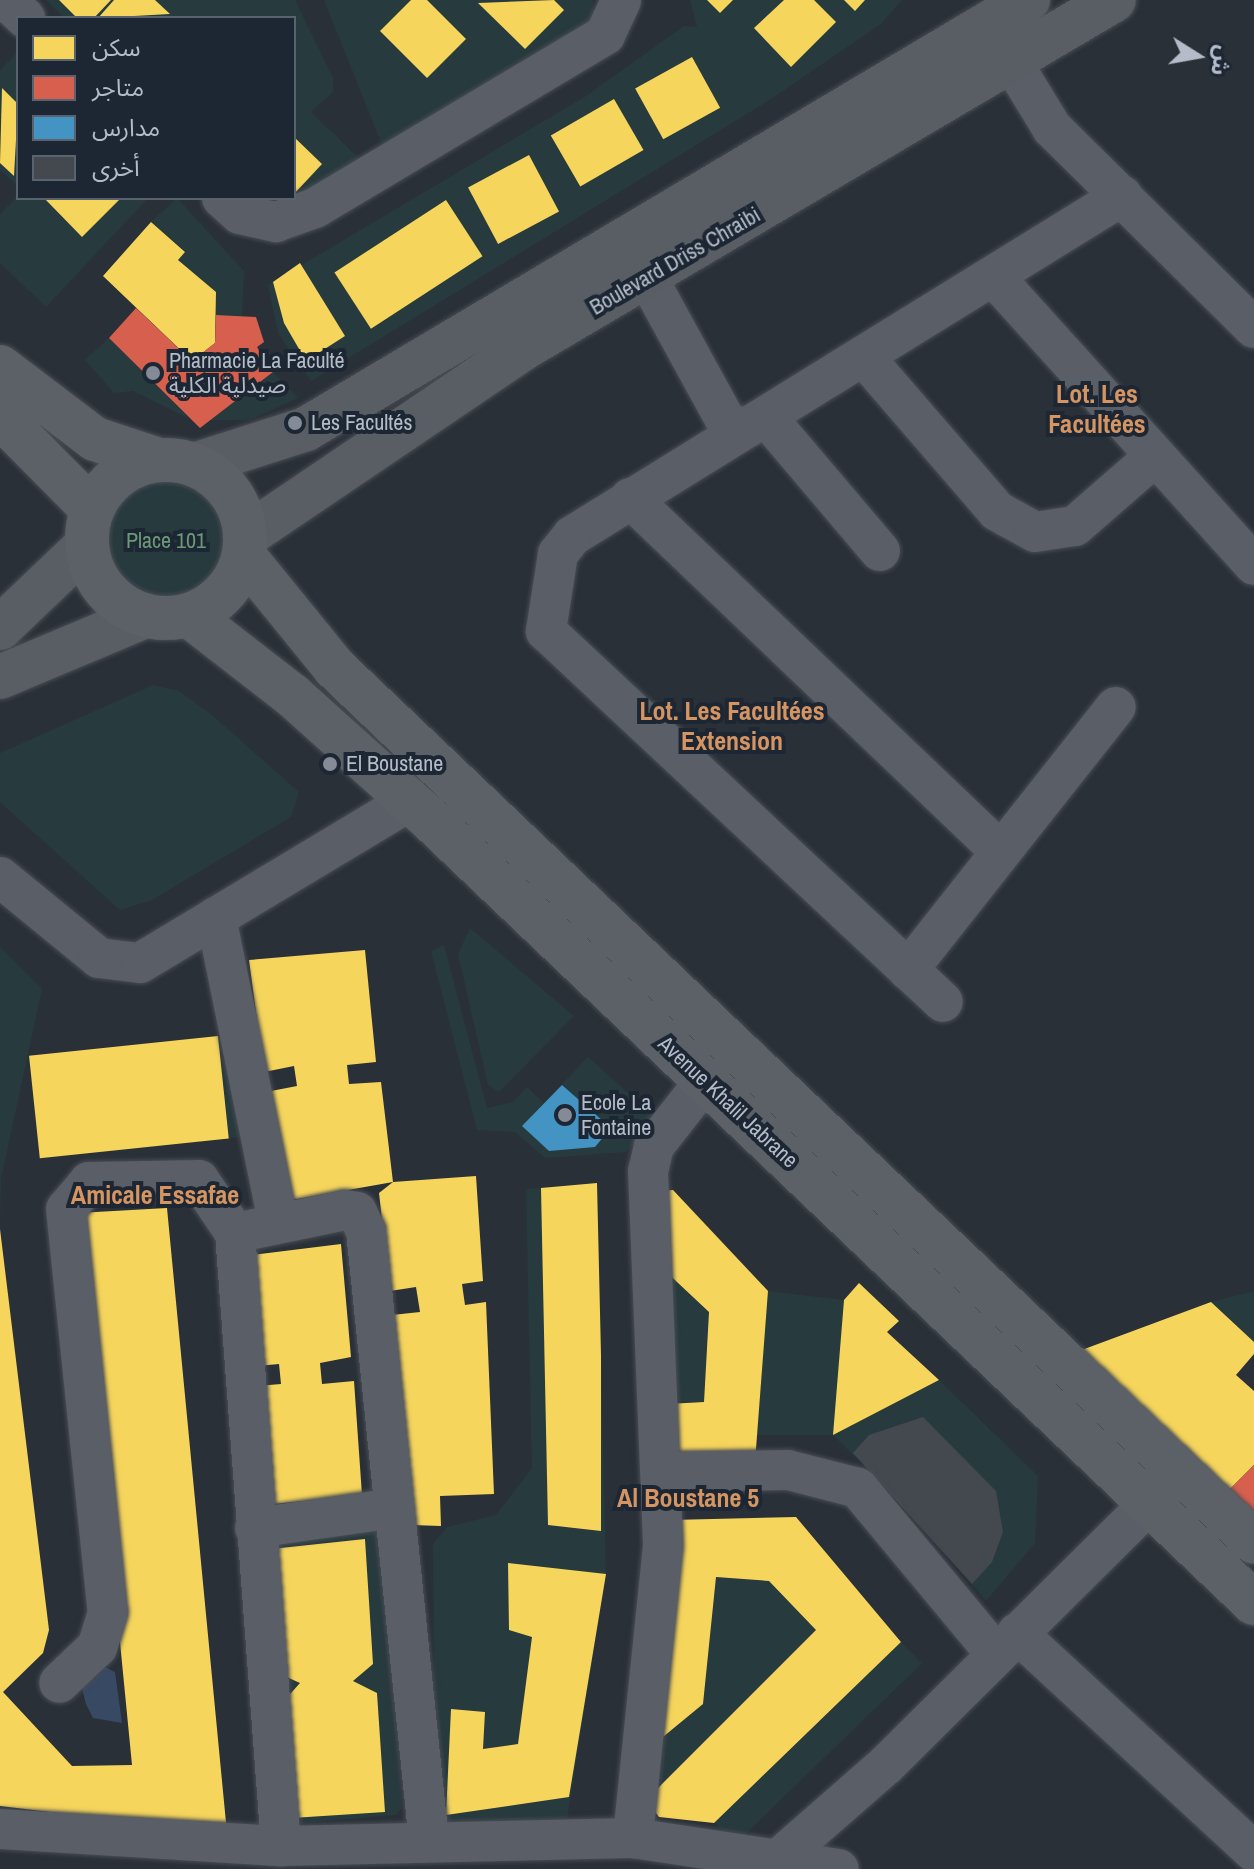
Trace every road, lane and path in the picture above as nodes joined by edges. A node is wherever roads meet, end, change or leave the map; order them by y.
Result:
1 (6, 0) edge
2 (621, 0) edge
3 (1028, 0) edge
4 (1113, 0) edge
5 (23, 16) edge
6 (1013, 64) junction
7 (1122, 196) junction
8 (224, 200) edge
9 (647, 277) junction
10 (994, 277) junction
11 (1254, 328) edge
12 (865, 358) junction
13 (0, 367) edge
14 (0, 416) edge
15 (758, 423) junction
16 (1154, 457) junction
17 (177, 462) junction
18 (630, 498) junction
19 (89, 527) junction
20 (245, 546) junction
21 (880, 551) dead end
22 (1254, 565) edge
23 (145, 616) junction
24 (190, 616) junction
25 (0, 628) edge
26 (0, 677) edge
27 (1116, 707) dead end
28 (410, 801) junction
29 (999, 850) junction
30 (0, 877) edge
31 (216, 917) junction
32 (908, 970) junction
33 (943, 1002) dead end
34 (705, 1081) junction
35 (278, 1223) junction
36 (235, 1233) junction
37 (663, 1472) junction
38 (1180, 1473) junction
39 (395, 1508) junction
40 (1149, 1508) junction
41 (255, 1528) junction
42 (1254, 1542) edge
43 (1254, 1603) edge
44 (1007, 1643) junction
45 (59, 1683) dead end
46 (0, 1829) edge
47 (633, 1838) junction
48 (429, 1842) junction
49 (281, 1846) junction
50 (1254, 1852) edge
51 (773, 1864) edge
52 (839, 1869) edge

1 - 5 street
2 - 8 street
3 - 17 main road, Boulevard Driss Chraibi
4 - 6 main road, Boulevard Driss Chraibi
6 - 7 street
6 - 9 main road, Boulevard Driss Chraibi
7 - 10 street
7 - 11 street
9 - 15 street
9 - 20 main road, Boulevard Driss Chraibi
10 - 12 street
10 - 16 street
12 - 15 street
12 - 16 street
13 - 17 main road
14 - 19 main road
15 - 18 street
15 - 21 street
16 - 22 street
17 - 19 main road, Boulevard Driss Chraibi
17 - 20 main road
18 - 29 street
18 - 32 street
19 - 23 main road
19 - 25 main road, Boulevard Driss Chraibi
20 - 24 main road, Boulevard Driss Chraibi
20 - 38 main road, Avenue Khalil Jabrane
23 - 24 main road
23 - 26 main road
24 - 28 main road, Avenue Khalil Jabrane
27 - 29 street
28 - 31 street
28 - 34 main road, Avenue Khalil Jabrane
29 - 32 street
30 - 31 street
31 - 35 street
32 - 33 street
34 - 37 street
34 - 40 main road, Avenue Khalil Jabrane
35 - 36 street
35 - 39 street
36 - 41 street
36 - 45 street
37 - 44 street
37 - 47 street
38 - 40 street
38 - 42 main road, Avenue Khalil Jabrane
39 - 41 street
39 - 48 street
40 - 43 main road, Avenue Khalil Jabrane
40 - 44 street
41 - 49 street
44 - 50 street
44 - 51 street
46 - 49 street
47 - 48 street
47 - 51 street
48 - 49 street
51 - 52 street

